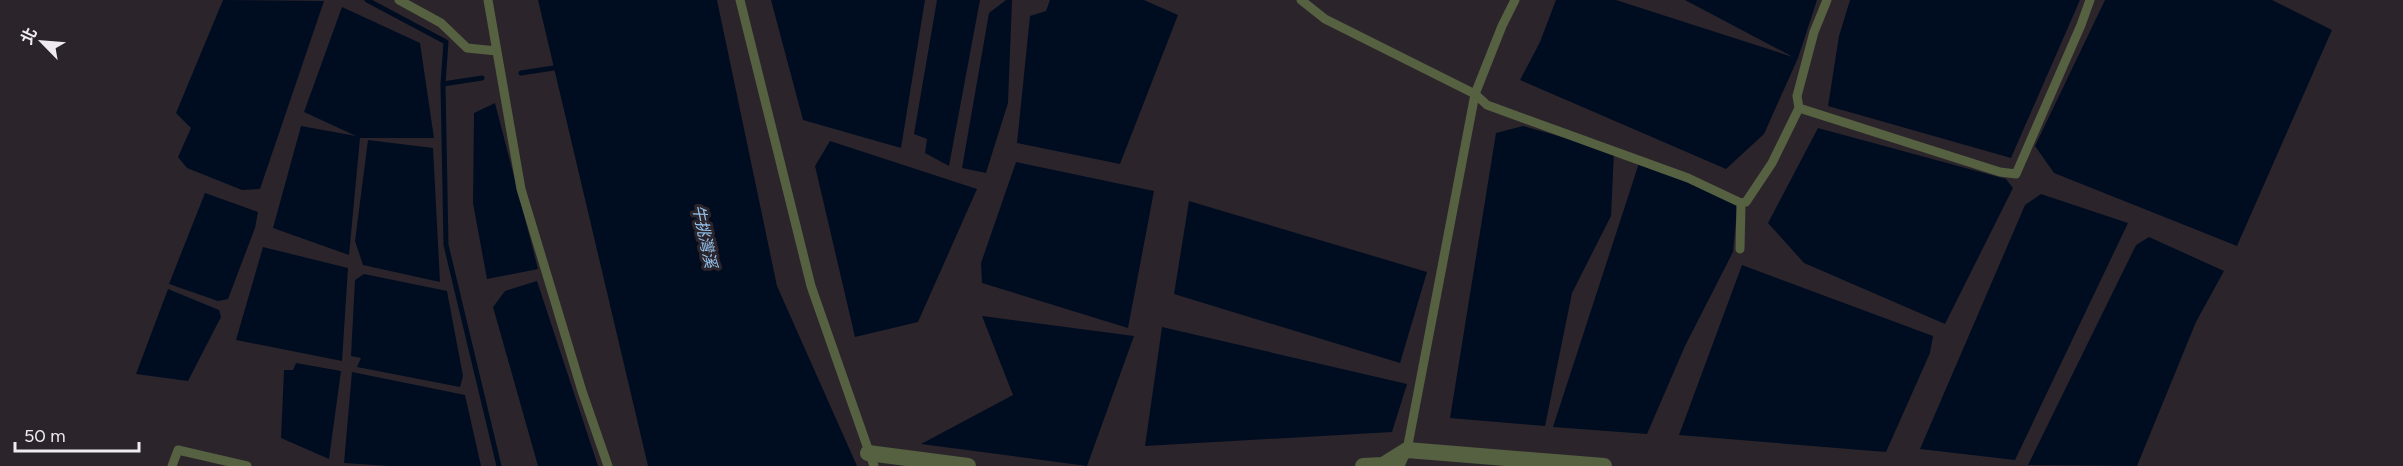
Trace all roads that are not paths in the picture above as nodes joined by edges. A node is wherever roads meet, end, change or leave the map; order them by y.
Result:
1 (399, 0) edge
2 (488, 0) edge
3 (740, 0) edge
4 (1301, 0) edge
5 (1515, 0) edge
6 (1827, 0) edge
7 (2090, 0) edge
8 (497, 51) junction
9 (1475, 94) junction
10 (1798, 108) junction
11 (1741, 203) junction
12 (1740, 249) dead end
13 (1407, 450) junction
14 (871, 459) edge
15 (172, 466) edge
16 (246, 466) edge
17 (608, 466) edge
18 (968, 466) edge
19 (1363, 466) edge
20 (1400, 466) edge
21 (1604, 466) edge

1 - 8 lane
2 - 8 lane
3 - 14 lane
4 - 9 lane
5 - 9 lane
6 - 10 lane
7 - 10 lane
8 - 17 lane
9 - 11 lane
9 - 13 lane
10 - 11 lane
11 - 12 lane
13 - 19 street
13 - 20 lane
13 - 21 street
14 - 18 street
15 - 16 lane

